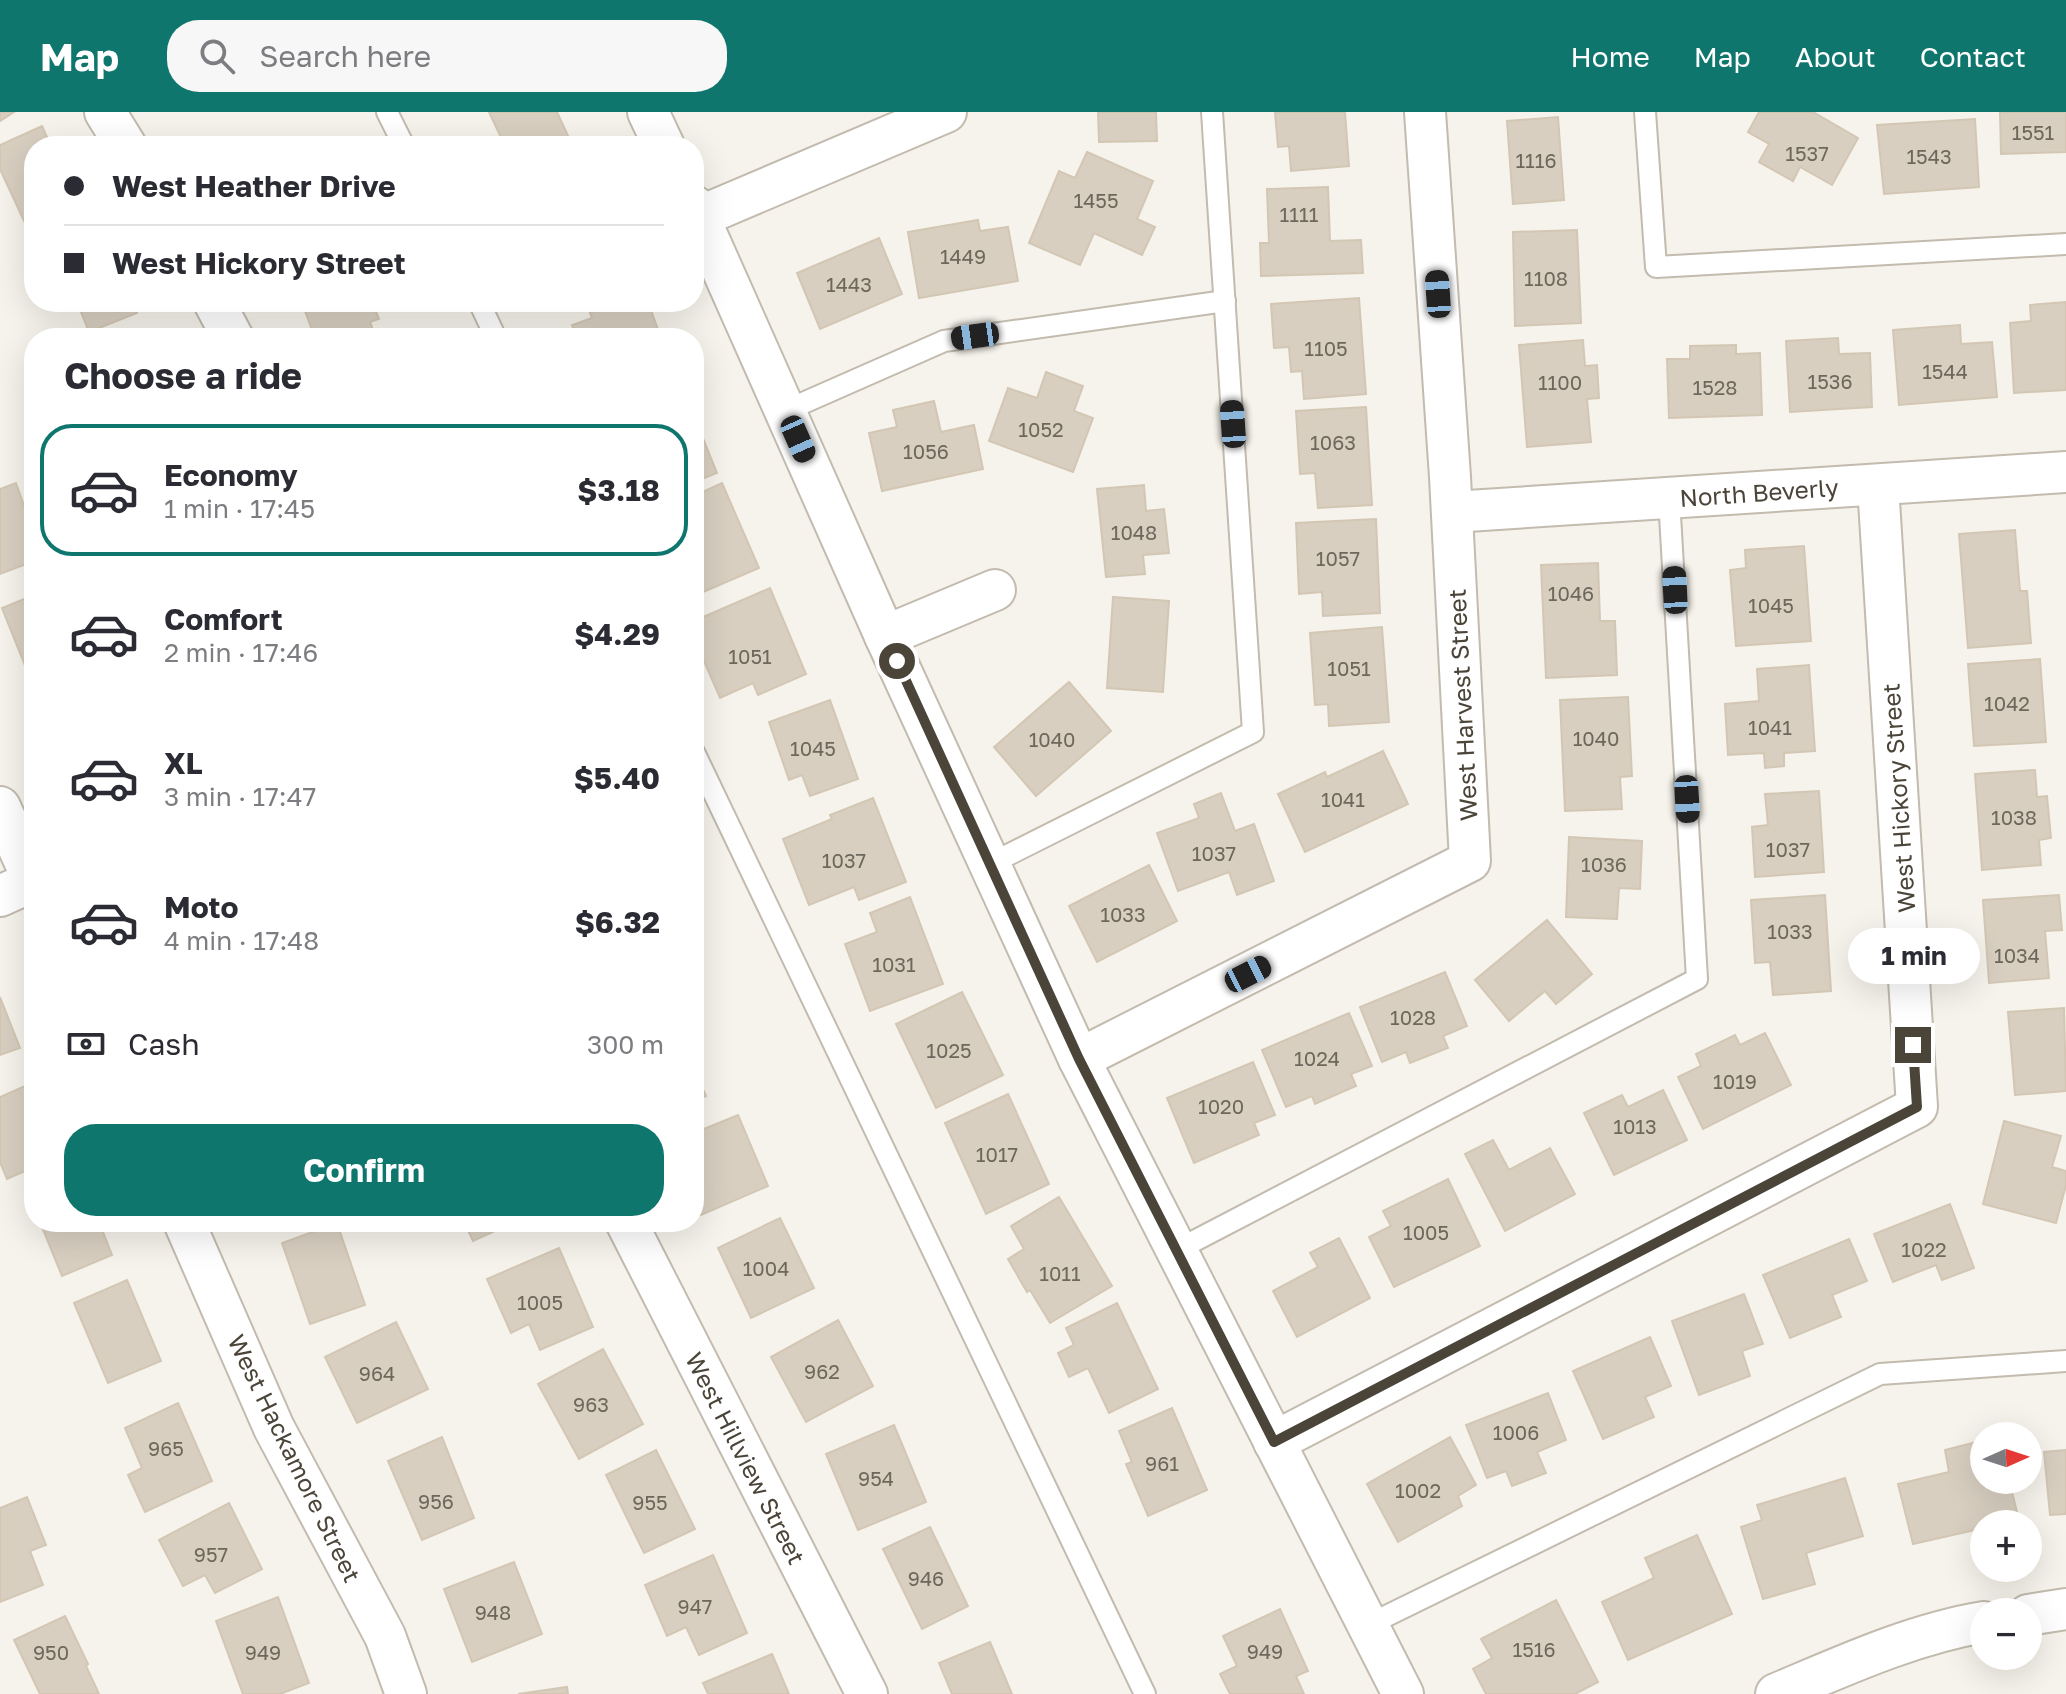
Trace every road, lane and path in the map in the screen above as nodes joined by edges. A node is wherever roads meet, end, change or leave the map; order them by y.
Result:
1 (105, 112) edge
2 (387, 112) edge
3 (648, 112) edge
4 (946, 112) edge
5 (1212, 112) edge
6 (1425, 112) edge
7 (1645, 112) edge
8 (120, 136) edge
9 (399, 136) edge
10 (659, 136) edge
11 (704, 209) edge
12 (704, 228) edge
13 (2066, 244) edge
14 (1225, 301) junction
15 (785, 411) junction
16 (2066, 472) edge
17 (1878, 485) junction
18 (1669, 498) junction
19 (1452, 512) junction
20 (995, 590) dead end
21 (885, 636) junction
22 (704, 773) edge
23 (0, 807) edge
24 (24, 859) edge
25 (988, 865) junction
26 (24, 885) edge
27 (0, 896) edge
28 (1079, 1059) junction
29 (188, 1232) edge
30 (631, 1232) edge
31 (1177, 1250) junction
32 (2066, 1361) edge
33 (1274, 1442) junction
34 (2066, 1609) edge
35 (2042, 1613) edge
36 (1970, 1624) edge
37 (1368, 1625) junction
38 (406, 1694) edge
39 (867, 1694) edge
40 (1145, 1694) edge
41 (1403, 1694) edge
42 (1776, 1694) edge

1 - 8 street
2 - 9 lane
3 - 10 street
4 - 11 street
5 - 14 lane
6 - 19 street, West Harvest Street
7 - 13 lane
12 - 15 street
14 - 15 lane
14 - 25 lane
15 - 21 street
16 - 17 street, North Beverly
17 - 18 street, North Beverly
17 - 33 street, West Hickory Street
18 - 19 street, North Beverly
18 - 31 lane
19 - 28 street, West Harvest Street
20 - 21 street
21 - 25 street
22 - 40 lane
23 - 24 street
25 - 28 street
26 - 27 street
28 - 31 street
29 - 38 street, West Hackamore Street
30 - 39 street, West Hillview Street
31 - 33 street
32 - 37 lane
33 - 37 street
34 - 35 street
36 - 42 street
37 - 41 street

